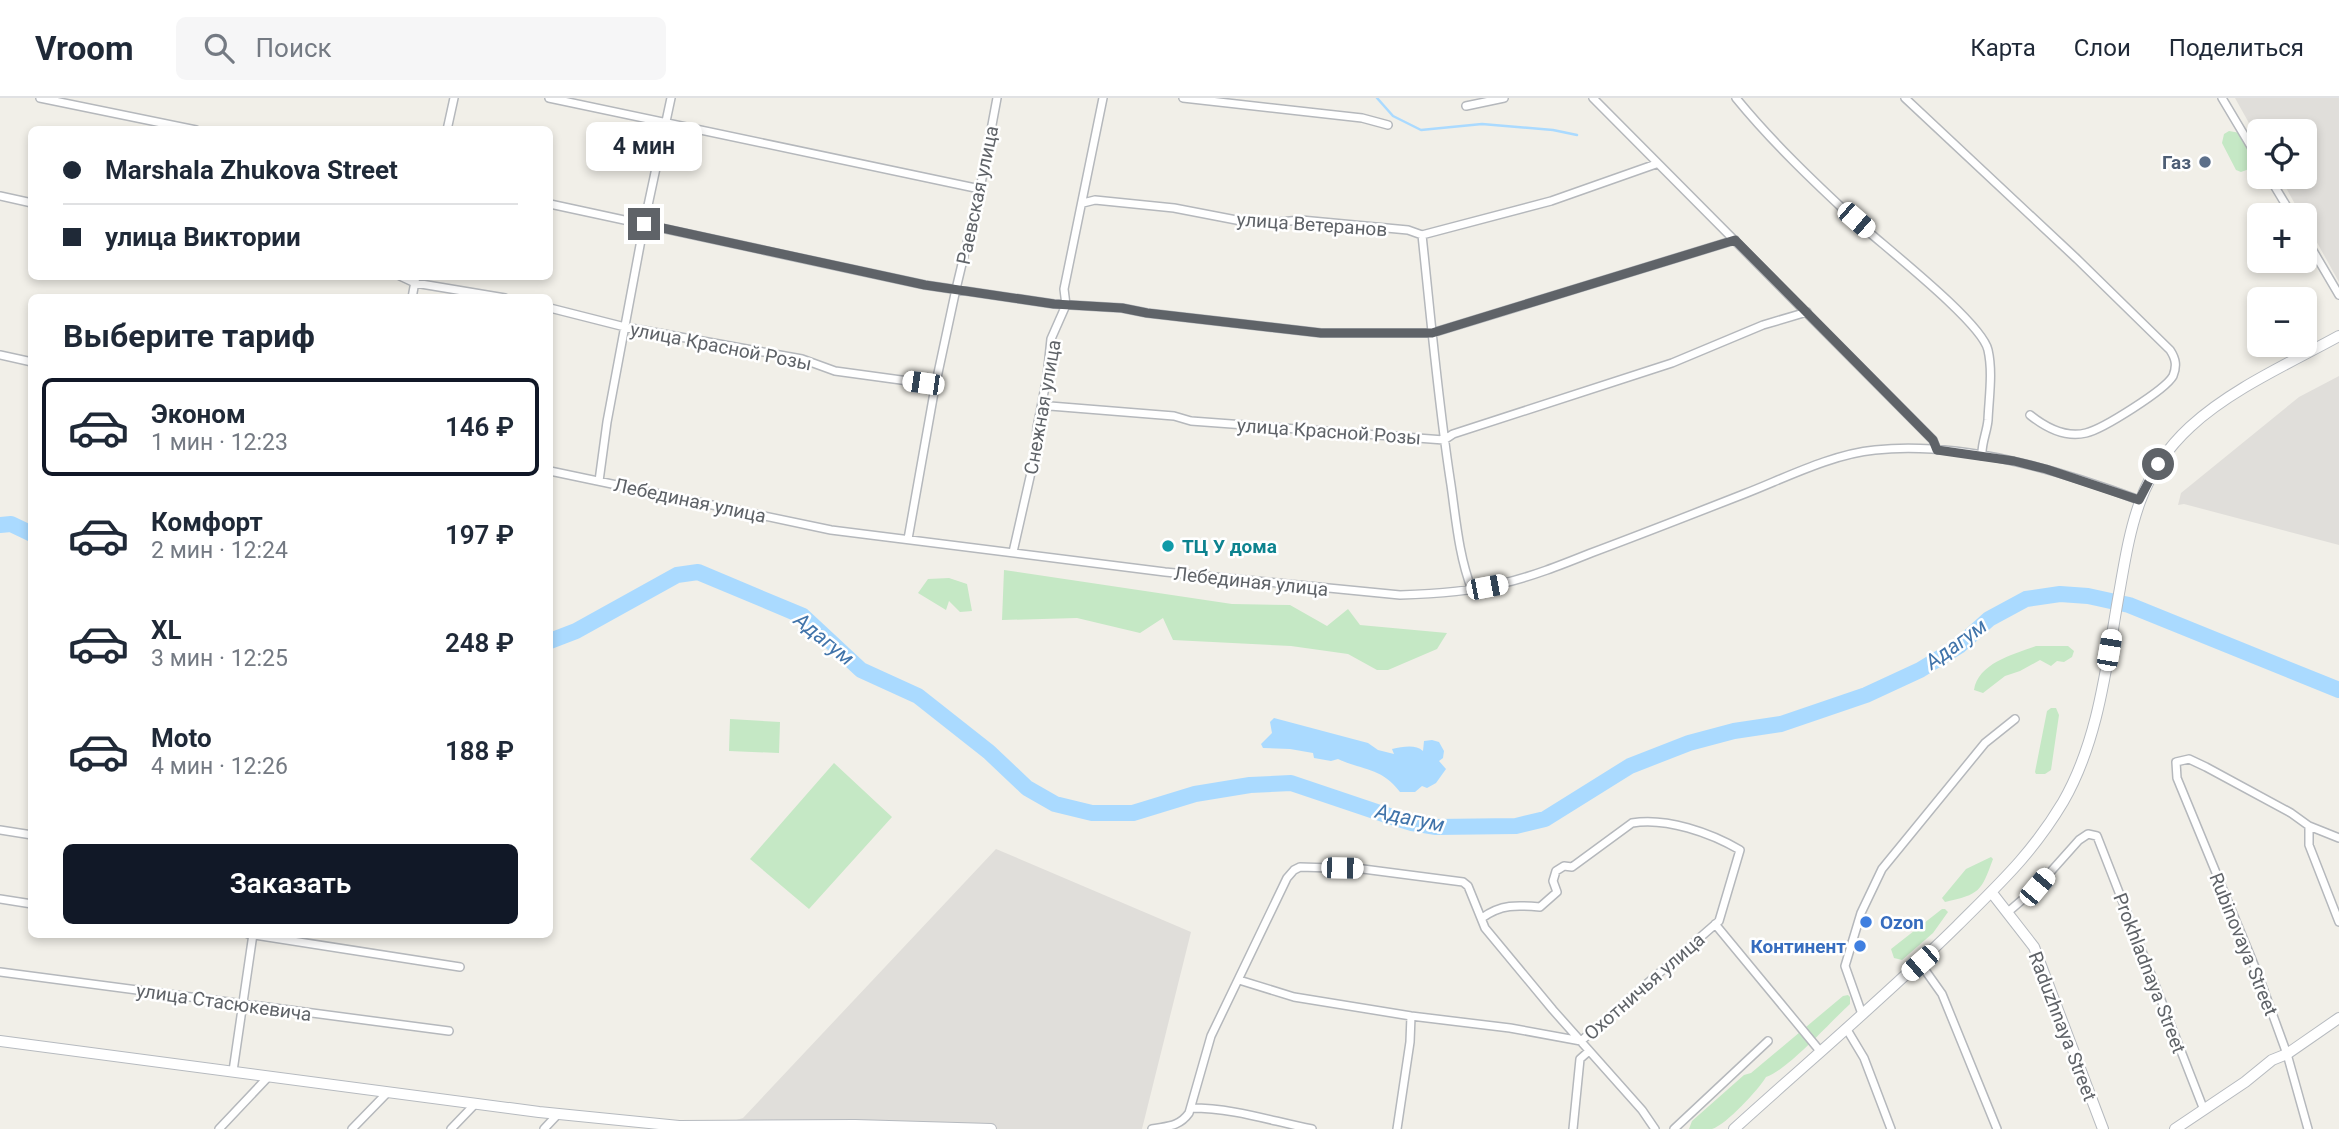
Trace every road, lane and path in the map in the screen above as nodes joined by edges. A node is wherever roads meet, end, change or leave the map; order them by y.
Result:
1 (40, 98) edge
2 (454, 98) edge
3 (549, 98) edge
4 (671, 98) edge
5 (997, 98) edge
6 (1103, 98) edge
7 (1183, 98) edge
8 (1504, 98) edge
9 (1593, 98) edge
10 (1736, 98) edge
11 (1905, 98) edge
12 (2222, 98) edge
13 (1466, 106) dead end
14 (666, 121) junction
15 (1388, 125) dead end
16 (176, 126) edge
17 (448, 126) edge
18 (2247, 140) edge
19 (1656, 164) junction
20 (980, 189) junction
21 (0, 196) edge
22 (28, 202) edge
23 (1083, 203) junction
24 (553, 205) edge
25 (644, 224) junction
26 (1422, 235) junction
27 (1735, 240) junction
28 (2317, 257) edge
29 (416, 280) edge
30 (956, 289) junction
31 (485, 294) edge
32 (2339, 295) edge
33 (1066, 305) junction
34 (553, 309) edge
35 (1807, 312) junction
36 (625, 327) junction
37 (1432, 333) junction
38 (2339, 336) edge
39 (0, 355) edge
40 (28, 361) edge
41 (935, 387) junction
42 (1041, 408) junction
43 (2030, 415) dead end
44 (1444, 440) junction
45 (1937, 450) junction
46 (1982, 456) junction
47 (553, 472) edge
48 (600, 481) junction
49 (2139, 500) junction
50 (908, 538) junction
51 (1013, 552) junction
52 (1472, 590) junction
53 (2015, 719) dead end
54 (2309, 826) junction
55 (0, 830) edge
56 (28, 834) edge
57 (2339, 838) edge
58 (1992, 893) junction
59 (0, 899) edge
60 (28, 903) edge
61 (2008, 912) junction
62 (1482, 918) junction
63 (2339, 922) edge
64 (1715, 924) junction
65 (251, 938) edge
66 (271, 938) edge
67 (1920, 963) junction
68 (460, 967) dead end
69 (0, 972) edge
70 (1239, 980) junction
71 (243, 1005) junction
72 (1862, 1014) junction
73 (1411, 1016) junction
74 (2339, 1018) edge
75 (1846, 1028) junction
76 (449, 1031) dead end
77 (0, 1041) edge
78 (1581, 1041) junction
79 (1768, 1041) dead end
80 (1589, 1051) junction
81 (1820, 1051) junction
82 (2287, 1054) junction
83 (233, 1071) junction
84 (269, 1076) junction
85 (388, 1092) junction
86 (476, 1103) junction
87 (1192, 1108) junction
88 (2204, 1110) junction
89 (558, 1114) junction
90 (219, 1129) edge
91 (352, 1129) edge
92 (451, 1129) edge
93 (544, 1129) edge
94 (991, 1129) edge
95 (1152, 1129) edge
96 (1312, 1129) edge
97 (1397, 1129) edge
98 (1573, 1129) edge
99 (1655, 1129) edge
100 (1674, 1129) edge
101 (1734, 1129) edge
102 (1891, 1129) edge
103 (1997, 1129) edge
104 (2103, 1129) edge
105 (2175, 1129) edge
106 (2308, 1129) edge

1 - 16 street
2 - 17 street
3 - 14 street
4 - 14 street
5 - 20 street, Раевская улица
6 - 23 street, Снежная улица
7 - 15 street
8 - 13 street
9 - 19 street
10 - 46 street
11 - 43 street
12 - 18 street
14 - 20 street
14 - 25 street
19 - 26 street, улица Ветеранов
19 - 27 street
20 - 30 street, Раевская улица
21 - 22 street
23 - 26 street, улица Ветеранов
23 - 33 street, Снежная улица
24 - 25 street
25 - 30 street
25 - 36 street
26 - 37 street
27 - 35 street
27 - 37 street
28 - 32 street
29 - 31 street
30 - 33 street
30 - 41 street, Раевская улица
33 - 37 street
33 - 42 street, Снежная улица
34 - 36 street, улица Красной Розы
35 - 44 street, улица Красной Розы
35 - 45 street
36 - 41 street, улица Красной Розы
36 - 48 street
37 - 44 street
38 - 49 main road
39 - 40 street
41 - 50 street, Раевская улица
42 - 44 street, улица Красной Розы
42 - 51 street, Снежная улица
44 - 52 street
45 - 46 street, Лебединая улица
45 - 52 street, Лебединая улица
46 - 49 street, Лебединая улица
47 - 48 street, Лебединая улица
48 - 50 street, Лебединая улица
49 - 58 main road
50 - 51 street, Лебединая улица
51 - 52 street, Лебединая улица
53 - 72 street
54 - 57 street
54 - 63 street
54 - 82 street, Rubinovaya Street
55 - 56 street
58 - 61 main road, Raduzhnaya Street
58 - 67 main road
59 - 60 street
61 - 88 street, Prokhladnaya Street
61 - 104 main road, Raduzhnaya Street
62 - 64 street, Охотничья улица
62 - 70 street
62 - 78 street
64 - 78 street, Охотничья улица
64 - 81 street
65 - 71 street
66 - 68 street
67 - 72 main road
67 - 103 street
69 - 71 street, улица Стасюкевича
70 - 73 street, Охотничья улица
70 - 87 street
71 - 76 street, улица Стасюкевича
71 - 83 street
72 - 75 main road
73 - 78 street, Охотничья улица
73 - 97 street
74 - 82 main road
75 - 81 main road
75 - 102 street
77 - 83 main road
78 - 80 street
79 - 100 street
80 - 98 street
80 - 99 street
81 - 101 main road
82 - 88 main road
82 - 106 street, Rubinovaya Street
83 - 84 main road
84 - 85 main road
84 - 90 street
85 - 86 main road
85 - 91 street
86 - 89 main road
86 - 92 street
87 - 95 street
87 - 96 street
88 - 105 main road
89 - 93 street
89 - 94 main road

